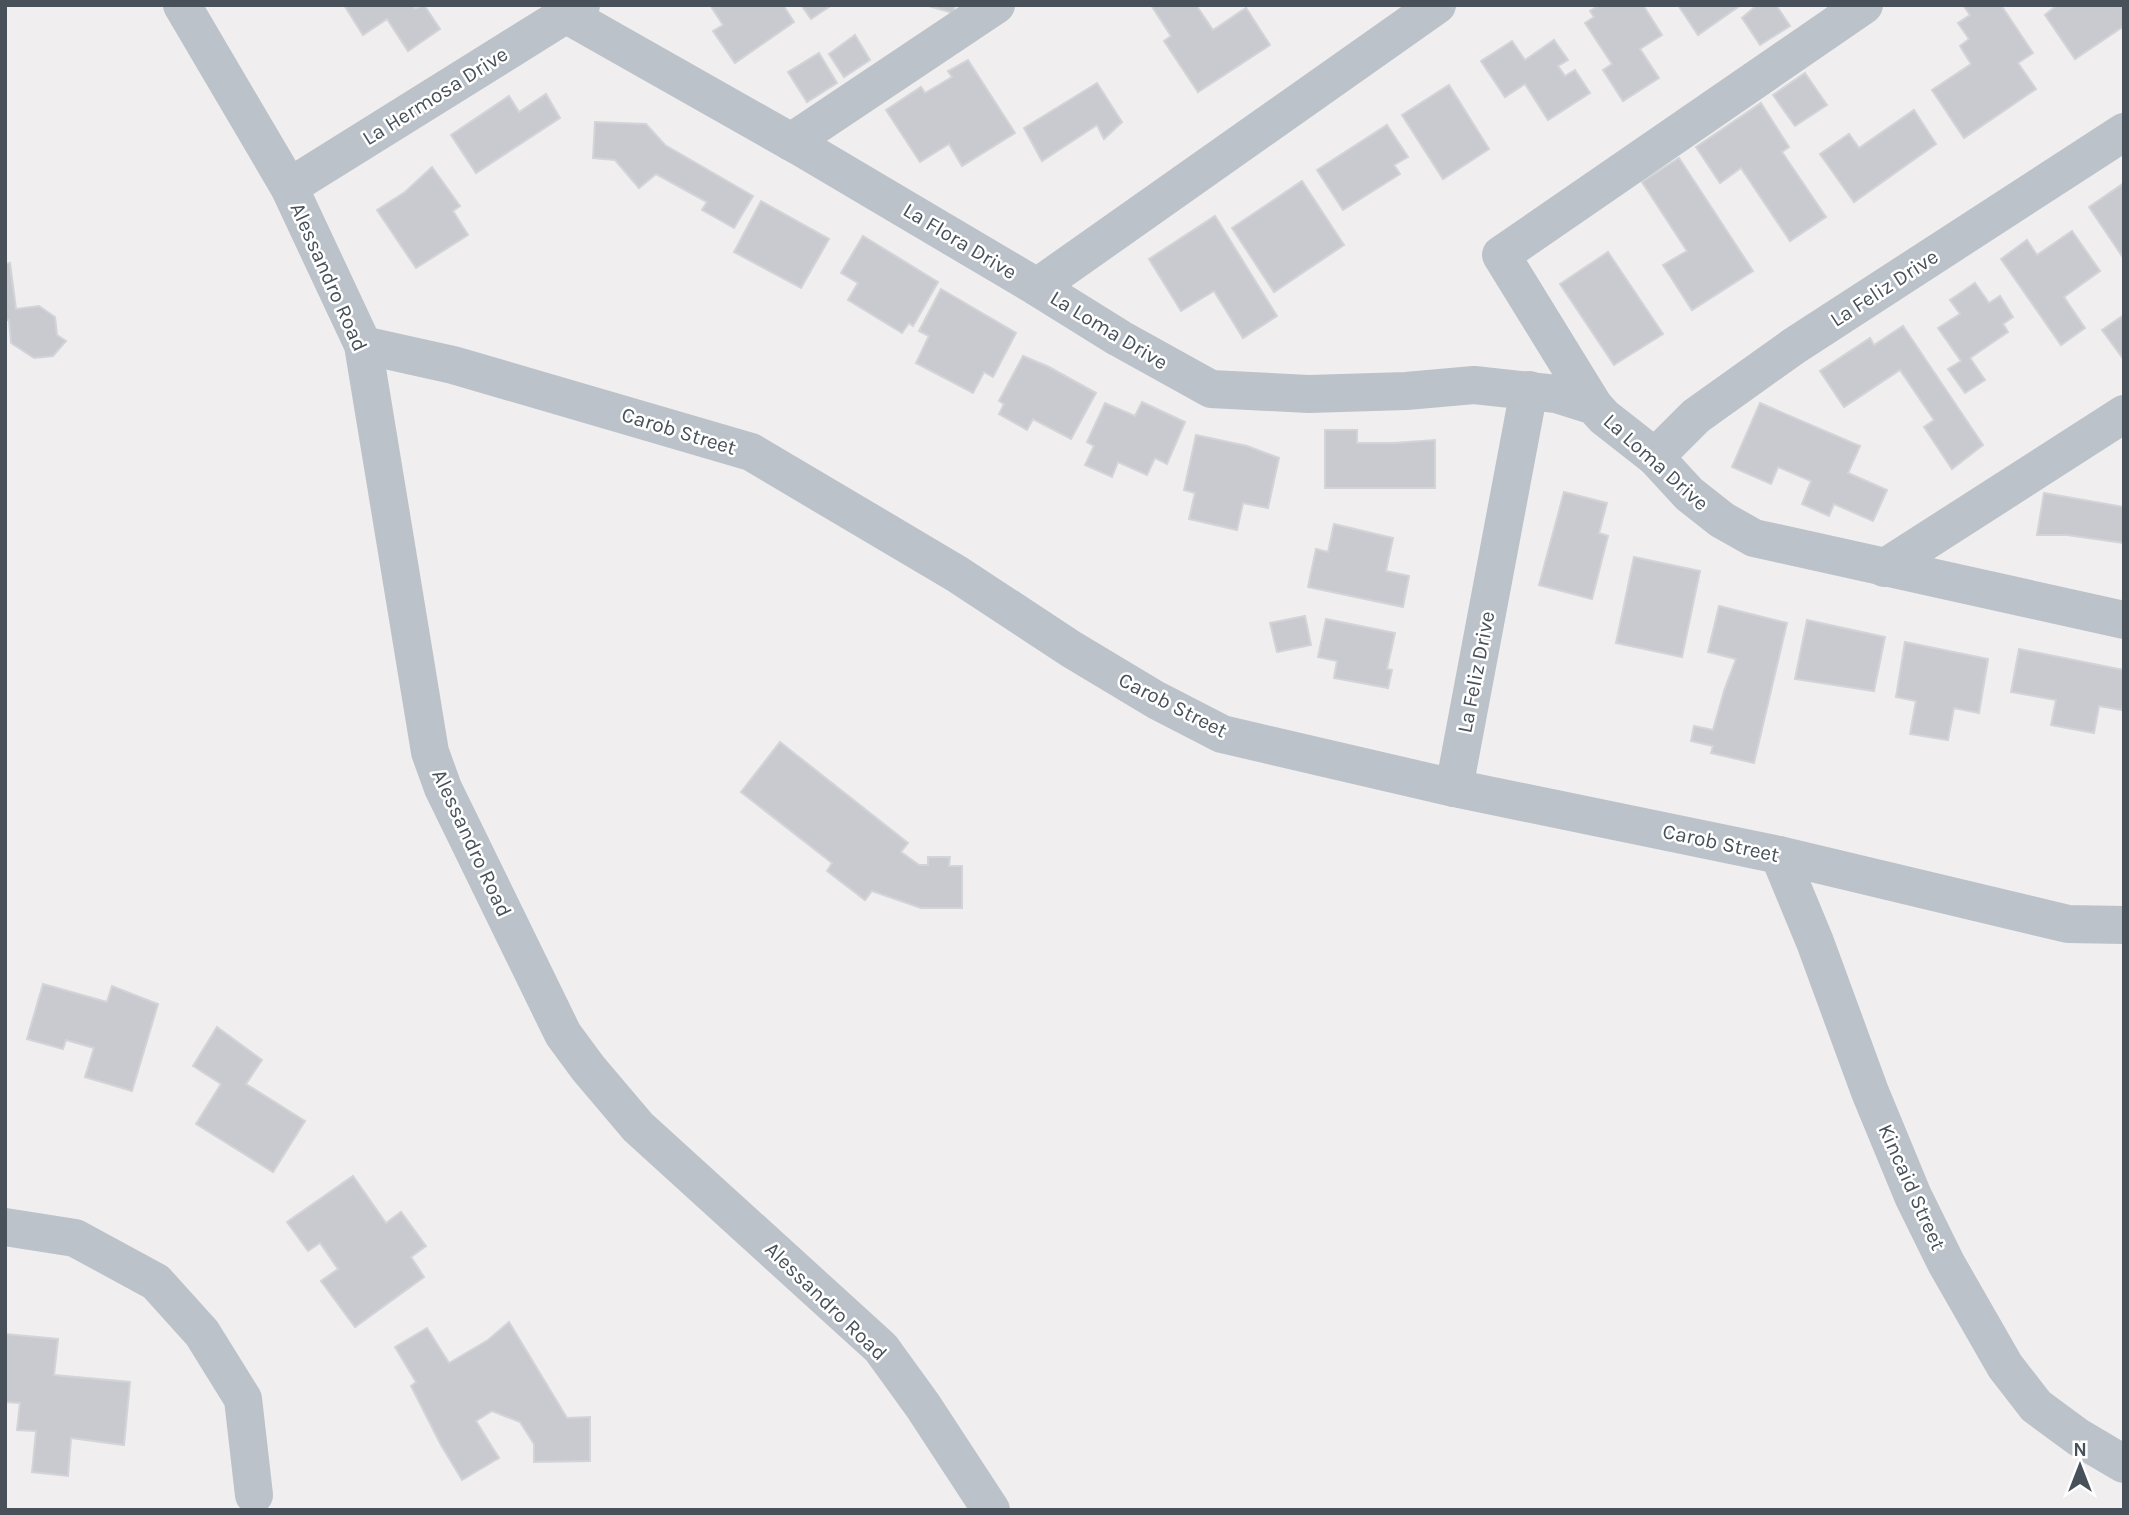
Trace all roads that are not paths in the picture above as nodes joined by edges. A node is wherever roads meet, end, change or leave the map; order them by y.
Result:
1 (183, 5) edge
2 (996, 5) edge
3 (1864, 5) edge
4 (1419, 9) edge
5 (574, 10) edge
6 (2124, 132) edge
7 (792, 142) junction
8 (289, 187) junction
9 (1037, 287) junction
10 (362, 345) junction
11 (1529, 390) junction
12 (1594, 406) junction
13 (2124, 414) edge
14 (1655, 457) junction
15 (1884, 568) junction
16 (2124, 620) edge
17 (1454, 788) junction
18 (1779, 855) junction
19 (2124, 925) edge
20 (5, 1227) edge
21 (2124, 1464) edge
22 (254, 1494) dead end
23 (990, 1510) edge

1 - 8 street, Alessandro Road
2 - 7 street
3 - 12 street
4 - 9 street, La Flora Drive
5 - 7 street, La Flora Drive
5 - 8 street, La Hermosa Drive
6 - 14 street, La Feliz Drive
7 - 9 street, La Flora Drive
8 - 10 street, Alessandro Road
9 - 11 street, La Loma Drive
10 - 17 street, Carob Street
10 - 23 street, Alessandro Road
11 - 12 street, La Loma Drive
11 - 17 street, La Feliz Drive
12 - 14 street, La Loma Drive
13 - 15 street
14 - 15 street, La Loma Drive
15 - 16 street, La Loma Drive
17 - 18 street, Carob Street
18 - 19 street, Carob Street
18 - 21 street, Kincaid Street
20 - 22 street

